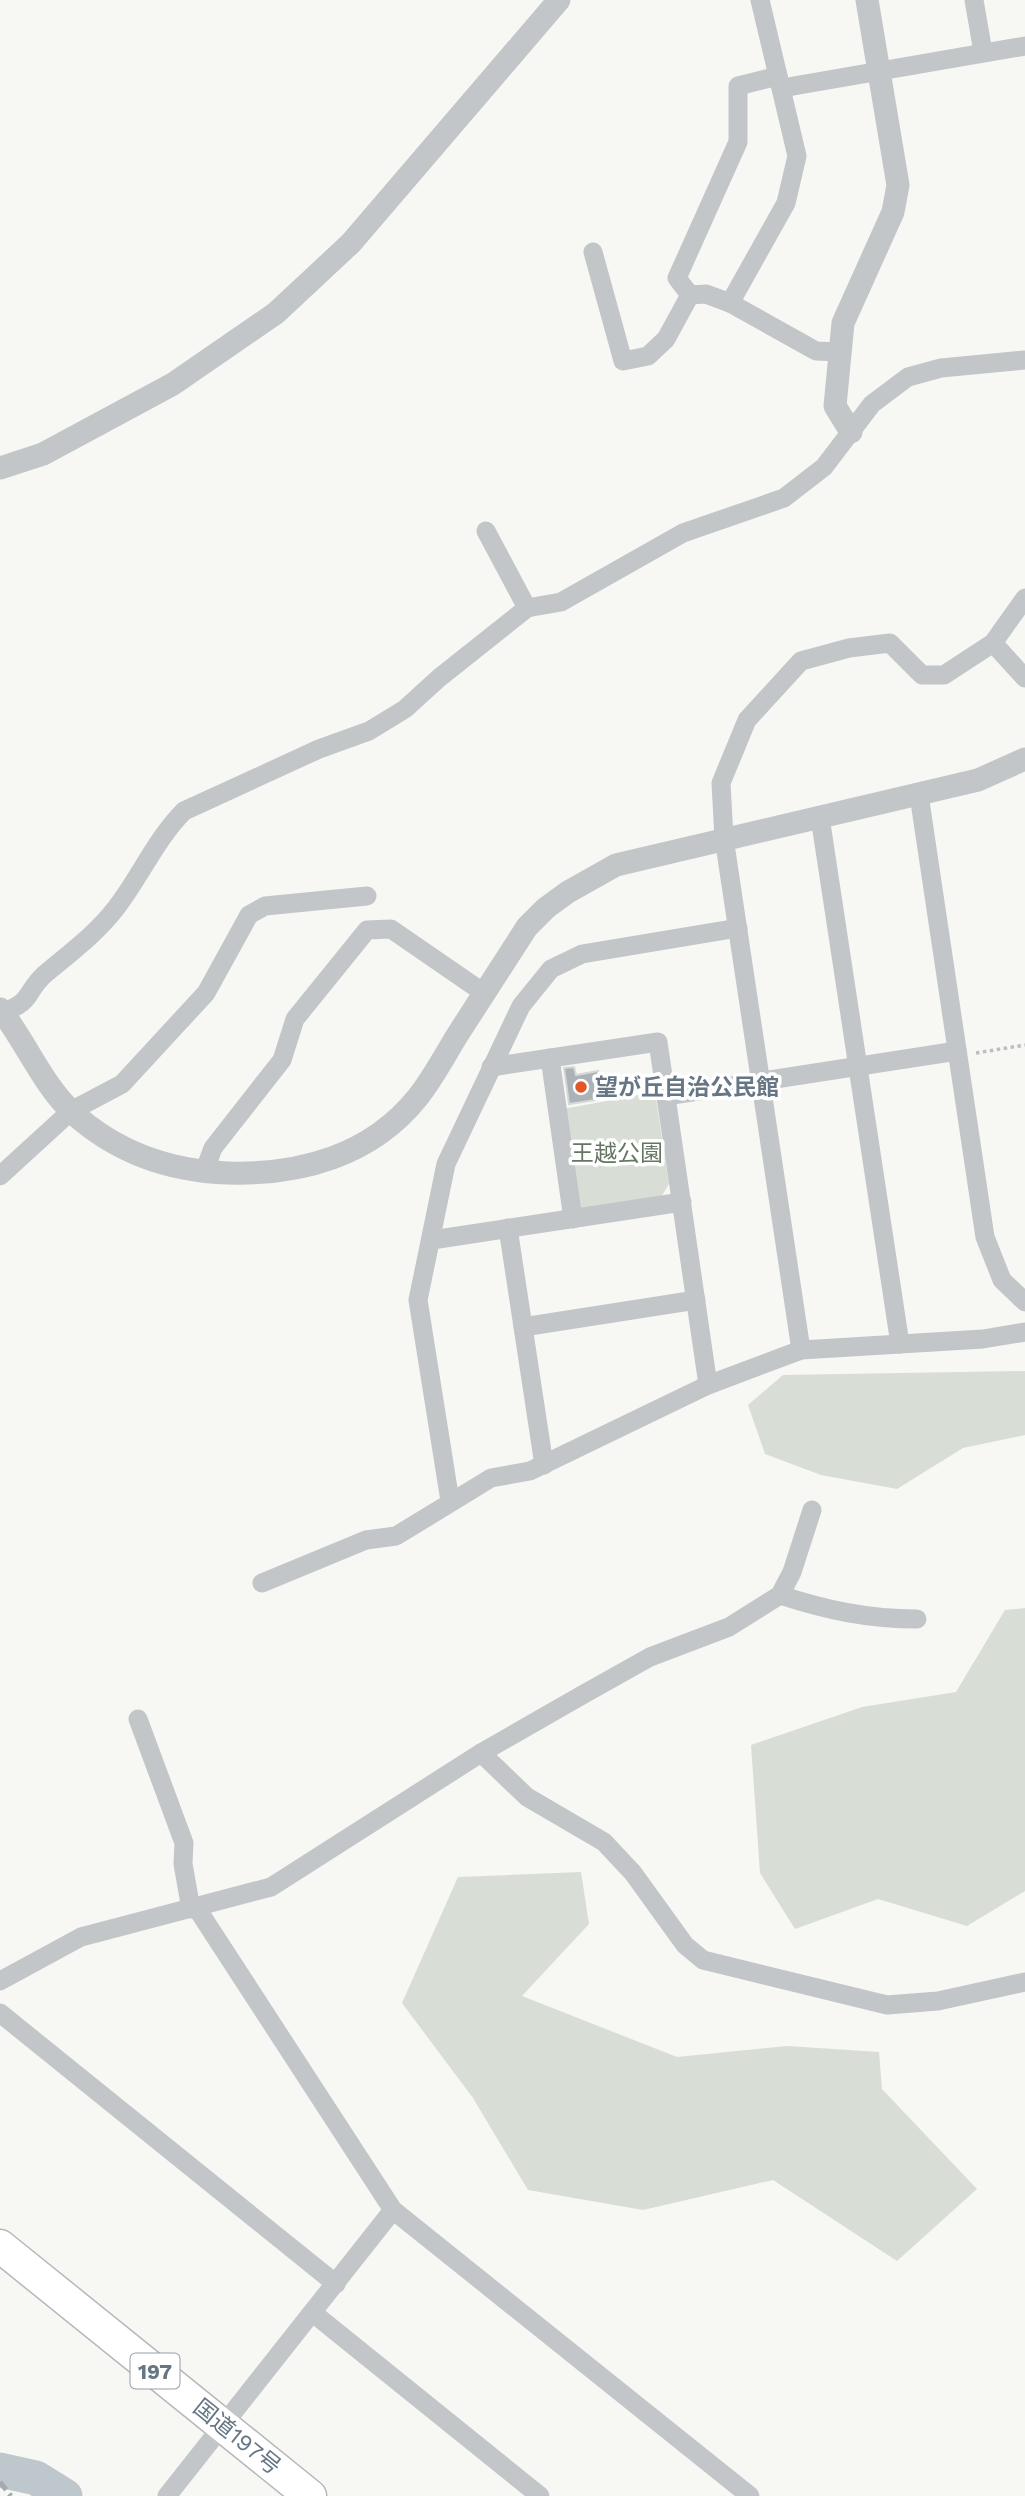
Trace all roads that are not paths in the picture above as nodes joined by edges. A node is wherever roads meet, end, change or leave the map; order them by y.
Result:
1 (559, 0) edge
2 (760, 0) edge
3 (867, 0) edge
4 (974, 0) edge
5 (1025, 46) edge
6 (983, 52) junction
7 (880, 70) junction
8 (780, 82) junction
9 (593, 252) dead end
10 (690, 295) junction
11 (730, 303) junction
12 (839, 352) junction
13 (1025, 360) edge
14 (851, 432) junction
15 (0, 468) edge
16 (486, 531) dead end
17 (1025, 598) edge
18 (527, 608) junction
19 (993, 643) junction
20 (1025, 678) edge
21 (1024, 764) edge
22 (919, 795) junction
23 (820, 817) junction
24 (724, 838) junction
25 (367, 896) dead end
26 (738, 928) junction
27 (484, 993) junction
28 (3, 1020) edge
29 (964, 1052) junction
30 (550, 1058) junction
31 (858, 1066) junction
32 (491, 1067) junction
33 (761, 1082) junction
34 (666, 1096) junction
35 (71, 1111) junction
36 (204, 1172) junction
37 (0, 1176) edge
38 (682, 1202) junction
39 (573, 1219) junction
40 (508, 1228) junction
41 (432, 1240) junction
42 (696, 1300) junction
43 (1025, 1302) edge
44 (523, 1327) junction
45 (1025, 1332) edge
46 (900, 1344) junction
47 (801, 1350) junction
48 (708, 1385) junction
49 (544, 1465) junction
50 (450, 1501) junction
51 (812, 1510) dead end
52 (262, 1583) dead end
53 (780, 1595) junction
54 (917, 1619) dead end
55 (138, 1719) dead end
56 (481, 1753) junction
57 (193, 1908) junction
58 (0, 1981) edge
59 (1025, 1982) edge
60 (0, 2014) edge
61 (393, 2210) junction
62 (0, 2246) edge
63 (336, 2284) junction
64 (313, 2313) junction
65 (223, 2427) junction
66 (167, 2496) edge
67 (310, 2496) edge
68 (540, 2496) edge
69 (750, 2496) edge

1 - 15 street
2 - 8 street
3 - 7 street
4 - 6 street
5 - 6 street
6 - 7 street
7 - 8 street
7 - 12 street
8 - 10 street
8 - 11 street
9 - 10 street
10 - 11 street
11 - 12 street
12 - 14 street
13 - 14 street
14 - 18 street
16 - 18 street
17 - 19 street
18 - 28 street
19 - 20 street
19 - 24 street
21 - 22 street
22 - 23 street
22 - 29 street
23 - 24 street
23 - 31 street
24 - 26 street
24 - 27 street
25 - 35 street
26 - 32 street
26 - 33 street
27 - 36 street
27 - 36 street
28 - 35 street
29 - 31 street
29 - 43 street
30 - 32 street
30 - 34 street
30 - 39 street
31 - 33 street
31 - 46 street
32 - 41 street
33 - 34 street
33 - 47 street
34 - 38 street
35 - 36 street
35 - 37 street
38 - 39 street
38 - 42 street
39 - 40 street
40 - 41 street
40 - 44 street
41 - 50 street
42 - 44 street
42 - 48 street
44 - 49 street
45 - 46 street
46 - 47 street
47 - 48 street
48 - 49 street
49 - 50 street
50 - 52 street
51 - 53 street
53 - 54 street
53 - 56 street
55 - 57 street
56 - 57 street
56 - 59 street
57 - 58 street
57 - 61 street
60 - 63 street
61 - 63 street
61 - 69 street
62 - 65 highway, 国道197号 / 197
63 - 64 street
64 - 65 street
64 - 68 street
65 - 66 street
65 - 67 highway, 国道197号 / 197

